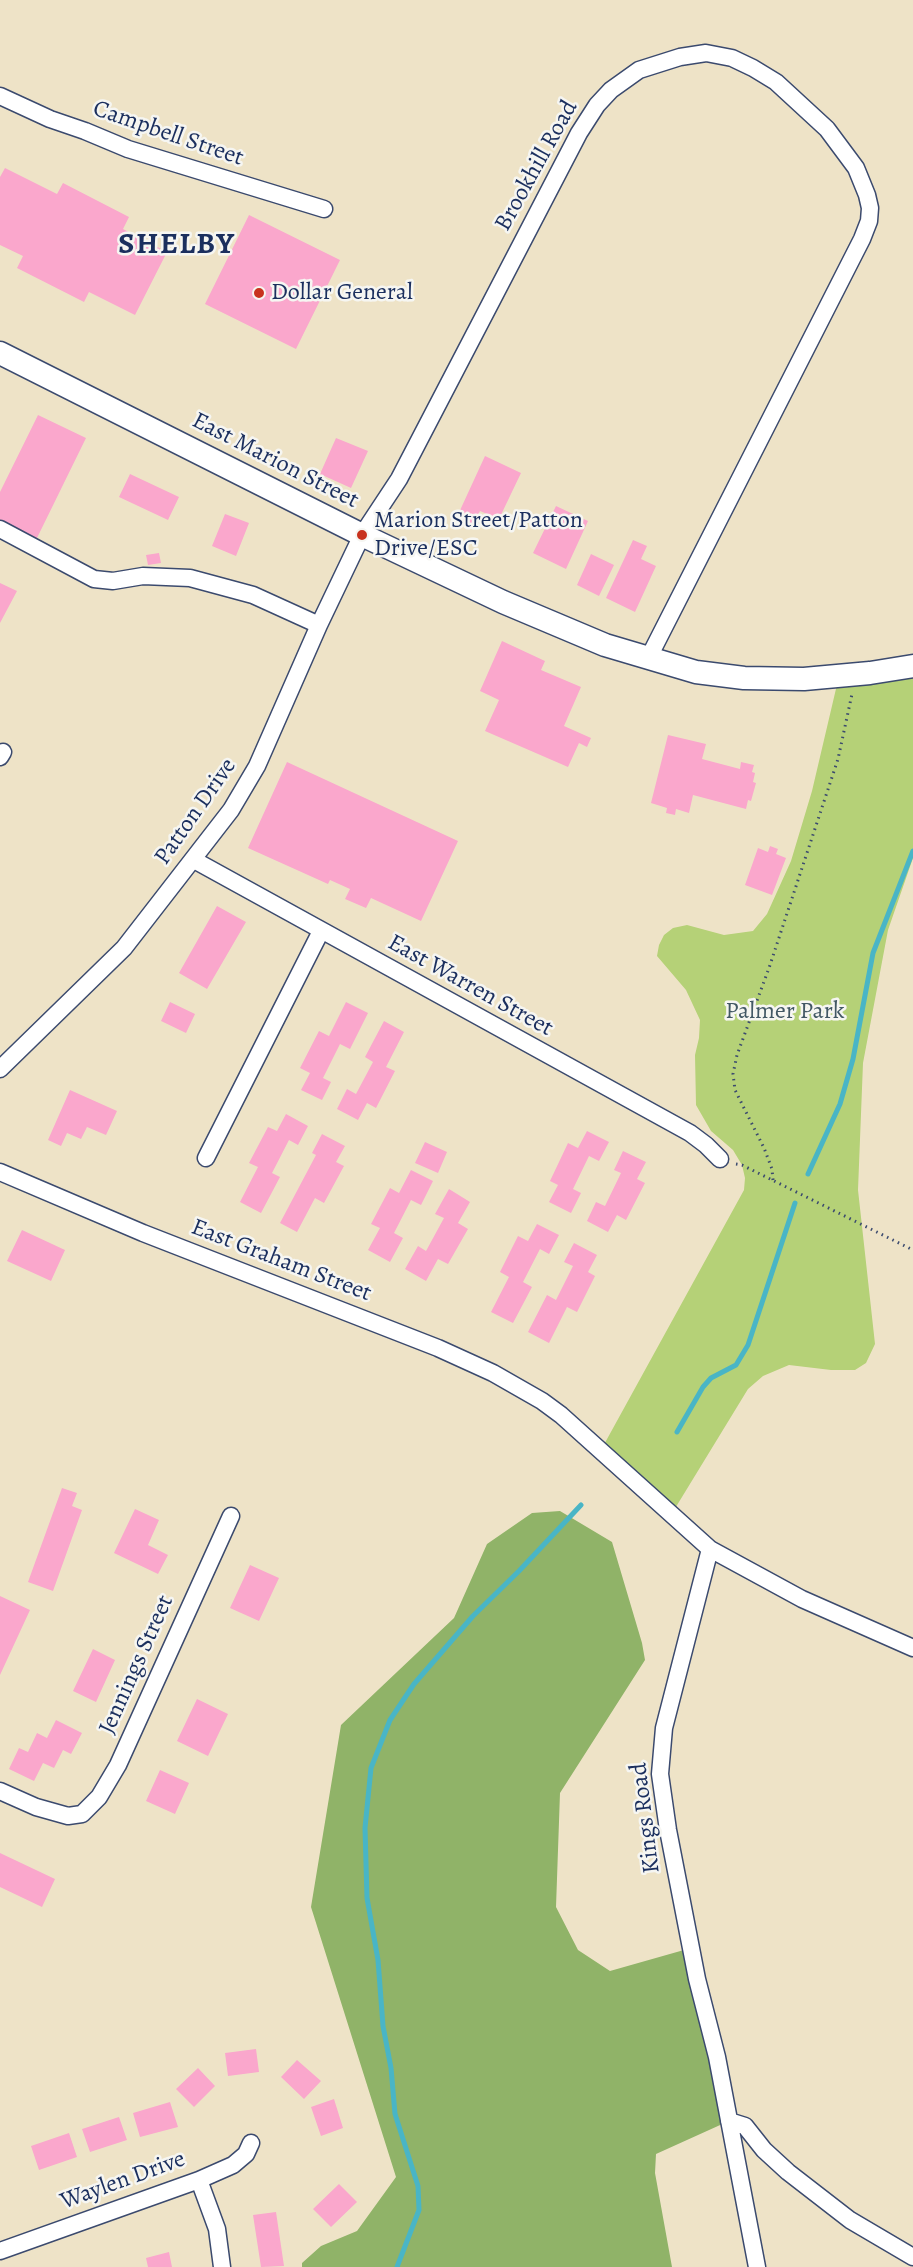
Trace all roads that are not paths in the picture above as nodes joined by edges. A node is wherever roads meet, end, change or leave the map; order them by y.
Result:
1 (0, 96) edge
2 (324, 209) dead end
3 (0, 353) edge
4 (0, 529) edge
5 (362, 535) junction
6 (319, 625) junction
7 (648, 659) junction
8 (913, 666) edge
9 (194, 860) junction
10 (321, 931) junction
11 (0, 1069) edge
12 (206, 1158) dead end
13 (720, 1159) road end
14 (0, 1172) edge
15 (231, 1516) dead end
16 (710, 1549) junction
17 (913, 1648) edge
18 (0, 1791) edge
19 (729, 2121) junction
20 (251, 2143) dead end
21 (199, 2180) junction
22 (0, 2251) edge
23 (913, 2257) edge
24 (222, 2267) edge
25 (758, 2267) edge

1 - 2 street, Campbell Street
3 - 5 main road, East Marion Street
4 - 6 street
5 - 6 street, Patton Drive
5 - 7 main road, East Marion Street
5 - 7 street, Brookhill Road
6 - 9 street, Patton Drive
7 - 8 main road, East Marion Street
9 - 10 street, East Warren Street
9 - 11 street, Patton Drive
10 - 12 street
10 - 13 street, East Warren Street
14 - 16 street, East Graham Street
15 - 18 street, Jennings Street
16 - 17 street
16 - 19 street, Kings Road
19 - 23 street
19 - 25 street, Kings Road
20 - 21 street, Waylen Drive
21 - 22 street, Waylen Drive
21 - 24 street

